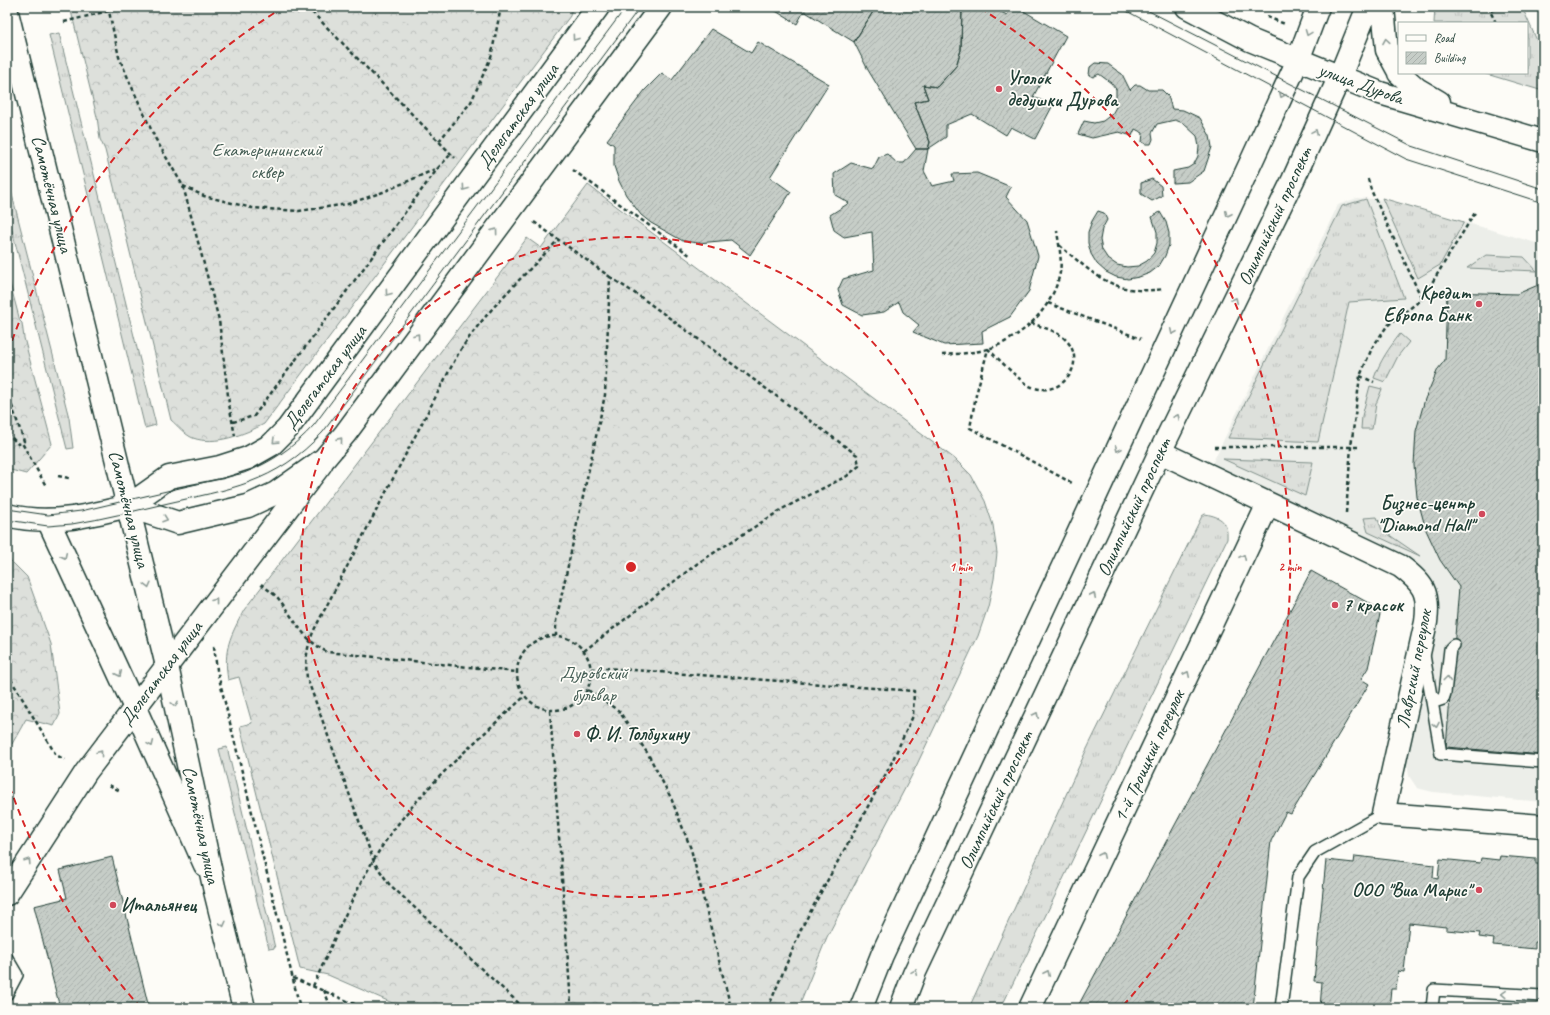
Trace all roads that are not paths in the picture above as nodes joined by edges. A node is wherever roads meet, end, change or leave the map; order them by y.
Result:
1 (598, 7) edge
2 (661, 7) edge
3 (1187, 7) edge
4 (1318, 7) edge
5 (1368, 7) edge
6 (1383, 7) edge
7 (7, 12) edge
8 (1298, 60) junction
9 (1398, 71) edge
10 (1400, 74) edge
11 (1340, 76) junction
12 (1380, 92) junction
13 (1328, 104) junction
14 (1491, 126) junction
15 (1543, 141) edge
16 (1160, 452) junction
17 (324, 459) junction
18 (1268, 504) junction
19 (128, 506) junction
20 (7, 515) edge
21 (48, 520) junction
22 (1423, 645) junction
23 (1454, 645) dead end
24 (167, 666) junction
25 (1431, 695) junction
26 (135, 708) junction
27 (1543, 762) edge
28 (1382, 814) junction
29 (1543, 826) edge
30 (214, 886) junction
31 (7, 894) edge
32 (7, 958) edge
33 (7, 994) edge
34 (1543, 996) edge
35 (244, 1008) edge
36 (861, 1008) edge
37 (901, 1008) edge
38 (1030, 1008) edge
39 (1281, 1008) edge
40 (1432, 1008) edge

1 -> 19 main road, Делегатская улица
17 -> 2 main road, Делегатская улица
3 - 8 main road, улица Дурова
4 -> 8 main road, Олимпийский проспект
5 - 11 main road, Олимпийский проспект
9 -> 6 main road
7 - 19 main road, Самотёчная улица
8 - 11 main road, улица Дурова
8 -> 36 main road, Олимпийский проспект
10 - 14 main road
11 - 12 main road, улица Дурова
11 - 13 main road, Олимпийский проспект
12 - 13 main road
12 - 14 main road, улица Дурова
16 -> 13 main road, Олимпийский проспект
14 - 15 main road, улица Дурова
16 - 18 main road, Лаврский переулок
37 -> 16 main road, Олимпийский проспект
19 -> 17 main road, Делегатская улица
24 -> 17 main road, Делегатская улица
18 - 22 main road, Лаврский переулок
38 -> 18 main road, 1-й Троицкий переулок
19 - 21 main road
19 -> 24 main road, Самотёчная улица
20 - 21 main road
21 -> 26 main road
22 - 25 lane
22 - 28 main road, Лаврский переулок
25 -> 23 lane
24 - 26 main road, Делегатская улица
24 -> 30 main road, Самотёчная улица
25 -> 27 lane
26 -> 30 main road
31 -> 26 main road, Делегатская улица
28 - 29 main road
28 - 39 lane
30 -> 35 main road, Самотёчная улица
32 - 33 lane
34 -> 40 lane

